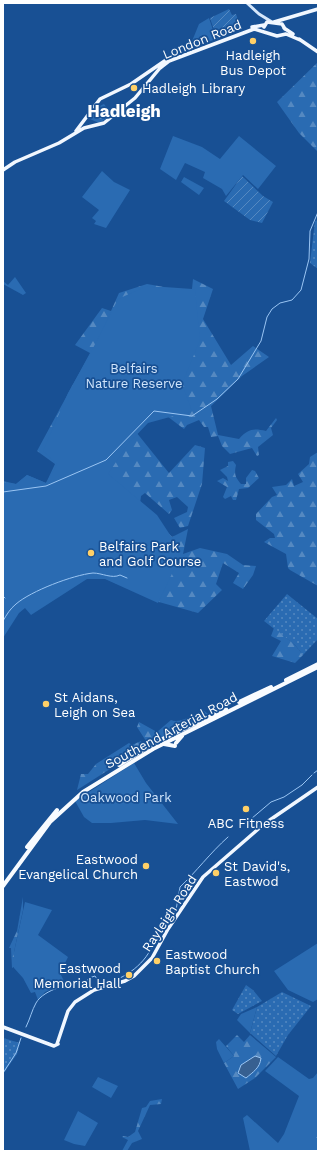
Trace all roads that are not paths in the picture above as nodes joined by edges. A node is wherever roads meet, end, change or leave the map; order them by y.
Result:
1 (246, 3) edge
2 (318, 9) edge
3 (259, 14) junction
4 (302, 14) junction
5 (273, 22) junction
6 (264, 25) junction
7 (284, 27) junction
8 (267, 32) junction
9 (281, 35) junction
10 (300, 40) junction
11 (318, 52) edge
12 (152, 68) junction
13 (158, 70) junction
14 (145, 73) junction
15 (151, 80) junction
16 (84, 118) junction
17 (94, 126) junction
18 (71, 136) junction
19 (65, 138) junction
20 (54, 144) junction
21 (3, 170) edge
22 (318, 664) edge
23 (318, 667) edge
24 (194, 727) junction
25 (184, 732) junction
26 (172, 737) junction
27 (156, 742) junction
28 (162, 744) junction
29 (145, 748) junction
30 (318, 787) edge
31 (50, 822) junction
32 (36, 838) dead end
33 (3, 881) edge
34 (3, 886) edge
35 (3, 1027) edge

1 - 3 main road
2 - 4 main road
3 - 5 main road
3 - 6 main road
4 - 5 main road
4 - 7 main road
5 - 6 main road
5 - 7 main road
6 - 8 main road
6 - 12 main road, London Road
7 - 9 main road
7 - 10 main road
8 - 9 main road
8 - 13 main road, London Road
9 - 10 main road
10 - 11 main road
12 - 13 main road
12 - 14 main road, London Road
13 - 15 main road, London Road
14 - 15 main road
14 - 16 main road, London Road
15 - 17 main road, London Road
16 - 17 main road
16 - 19 main road, London Road
17 - 18 main road, London Road
18 - 19 main road
18 - 20 main road
19 - 20 main road
20 - 21 main road
22 - 27 highway, Southend Arterial Road
23 - 24 highway, Southend Arterial Road
24 - 25 highway, Southend Arterial Road
24 - 26 highway
25 - 28 highway, Southend Arterial Road
25 - 28 highway
26 - 27 highway
26 - 29 highway
27 - 29 highway, Southend Arterial Road
28 - 31 highway, Southend Arterial Road
29 - 33 highway, Southend Arterial Road
30 - 35 main road, Rayleigh Road
31 - 32 highway
31 - 34 highway

